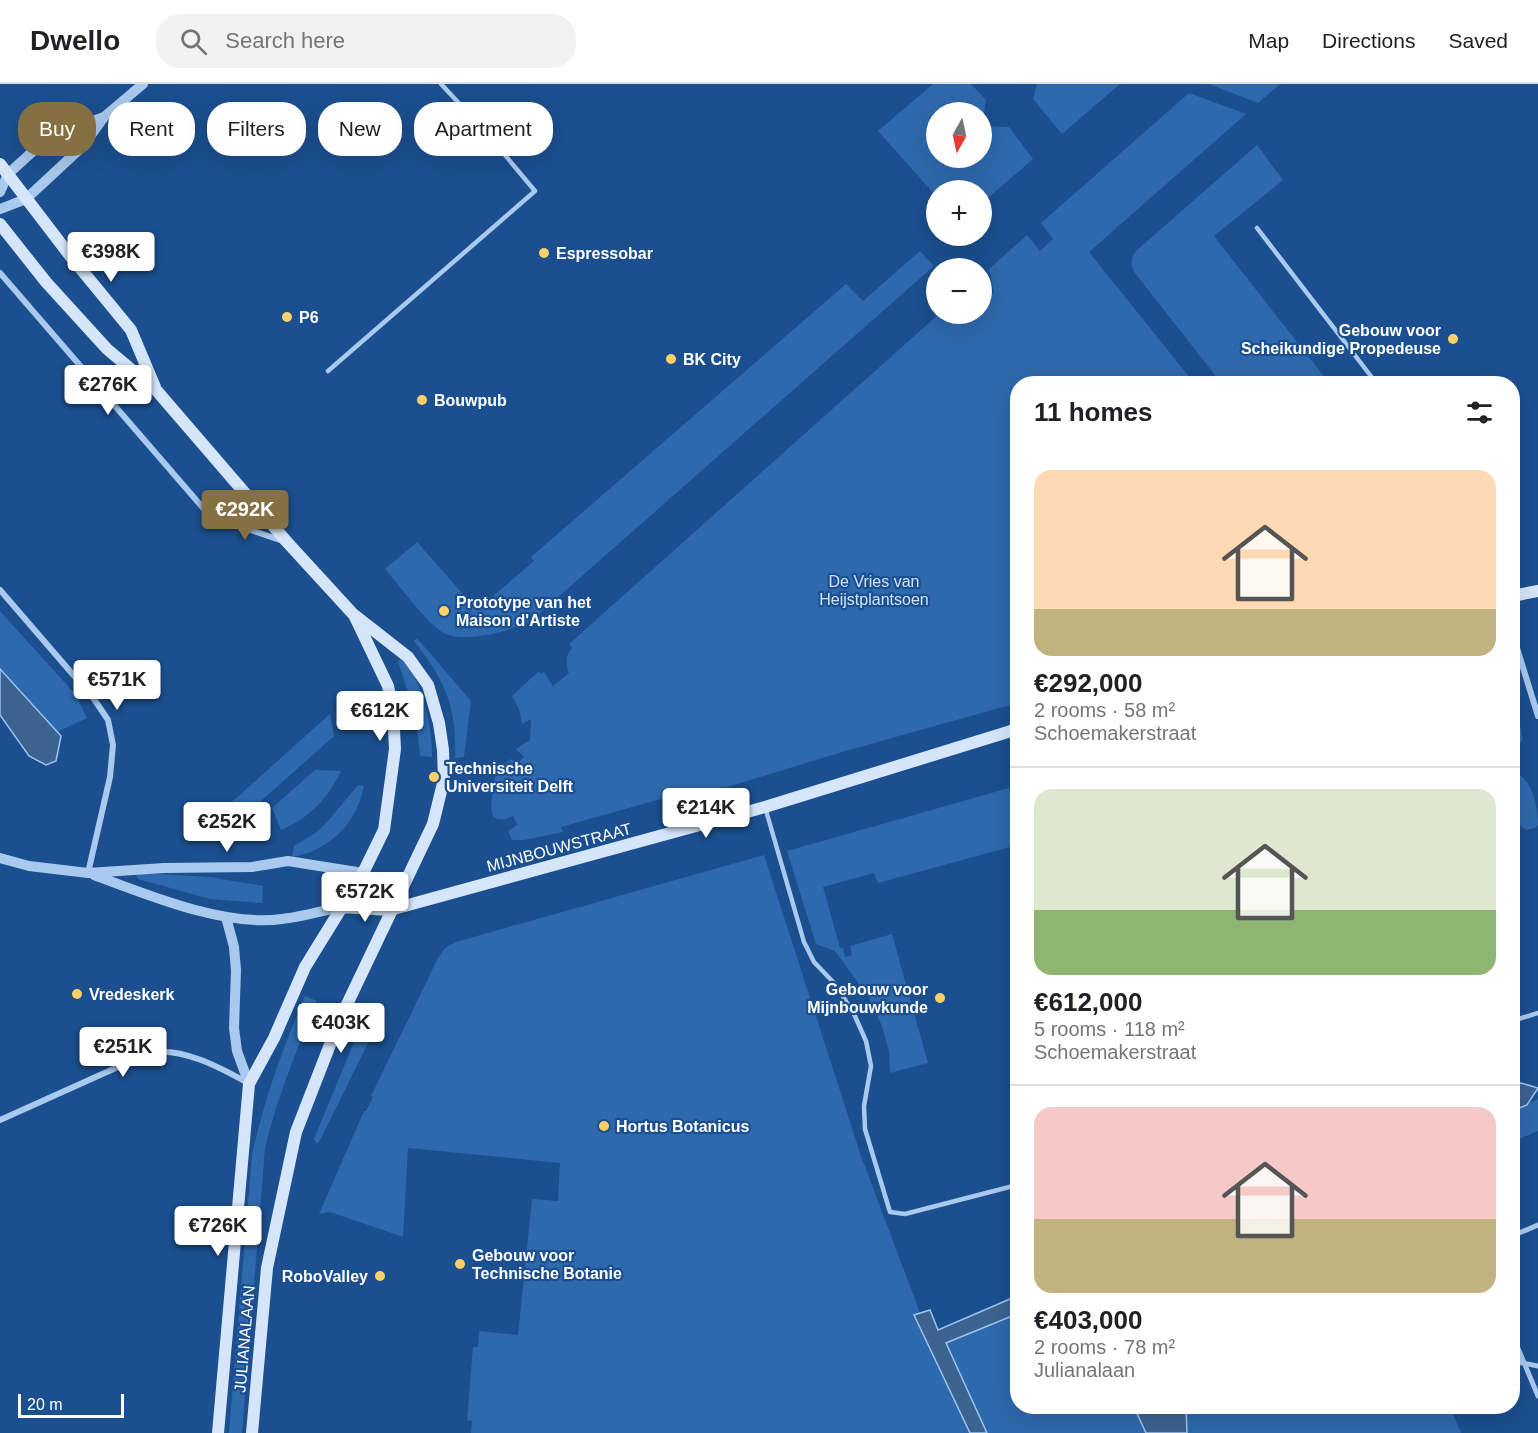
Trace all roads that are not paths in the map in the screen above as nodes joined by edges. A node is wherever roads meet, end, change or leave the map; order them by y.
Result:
1 (143, 84) edge
2 (441, 84) edge
3 (104, 117) junction
4 (4, 169) edge
5 (0, 192) edge
6 (26, 199) junction
7 (0, 209) edge
8 (0, 224) edge
9 (1257, 228) dead end
10 (0, 273) edge
11 (328, 371) dead end
12 (1371, 376) edge
13 (157, 391) junction
14 (287, 542) junction
15 (0, 590) edge
16 (1538, 591) edge
17 (1520, 594) edge
18 (353, 614) junction
19 (1520, 658) edge
20 (1538, 716) edge
21 (1010, 732) edge
22 (765, 807) junction
23 (0, 858) edge
24 (88, 873) junction
25 (363, 873) junction
26 (341, 907) junction
27 (390, 910) junction
28 (226, 917) junction
29 (1538, 1013) edge
30 (1520, 1019) edge
31 (249, 1084) junction
32 (0, 1120) edge
33 (1010, 1187) edge
34 (1538, 1225) edge
35 (1520, 1233) edge
36 (1520, 1354) edge
37 (1520, 1363) edge
38 (1524, 1364) junction
39 (1538, 1366) edge
40 (1538, 1396) edge
41 (218, 1433) edge
42 (252, 1433) edge

1 - 3 street
2 - 11 lane
3 - 4 street
3 - 6 street
4 - 5 street
4 - 6 main road
6 - 7 street
6 - 13 main road
8 - 13 main road
9 - 12 lane
10 - 14 street
13 - 14 main road
14 - 18 main road
15 - 24 street
16 - 17 main road
18 - 25 main road, JULIANALAAN
18 - 27 main road, JULIANALAAN
19 - 20 street
21 - 22 main road, MIJNBOUWSTRAAT
22 - 27 main road, MIJNBOUWSTRAAT
22 - 33 lane
23 - 24 street
24 - 25 street
24 - 28 street
25 - 26 main road, JULIANALAAN
25 - 27 main road
26 - 27 main road, MIJNBOUWSTRAAT
26 - 28 street
26 - 31 main road, JULIANALAAN
27 - 42 main road, JULIANALAAN
28 - 31 street, JULIANALAAN
29 - 30 lane
31 - 32 street
31 - 41 main road, JULIANALAAN
34 - 35 street
36 - 38 street
37 - 38 street
38 - 39 street
38 - 40 street

